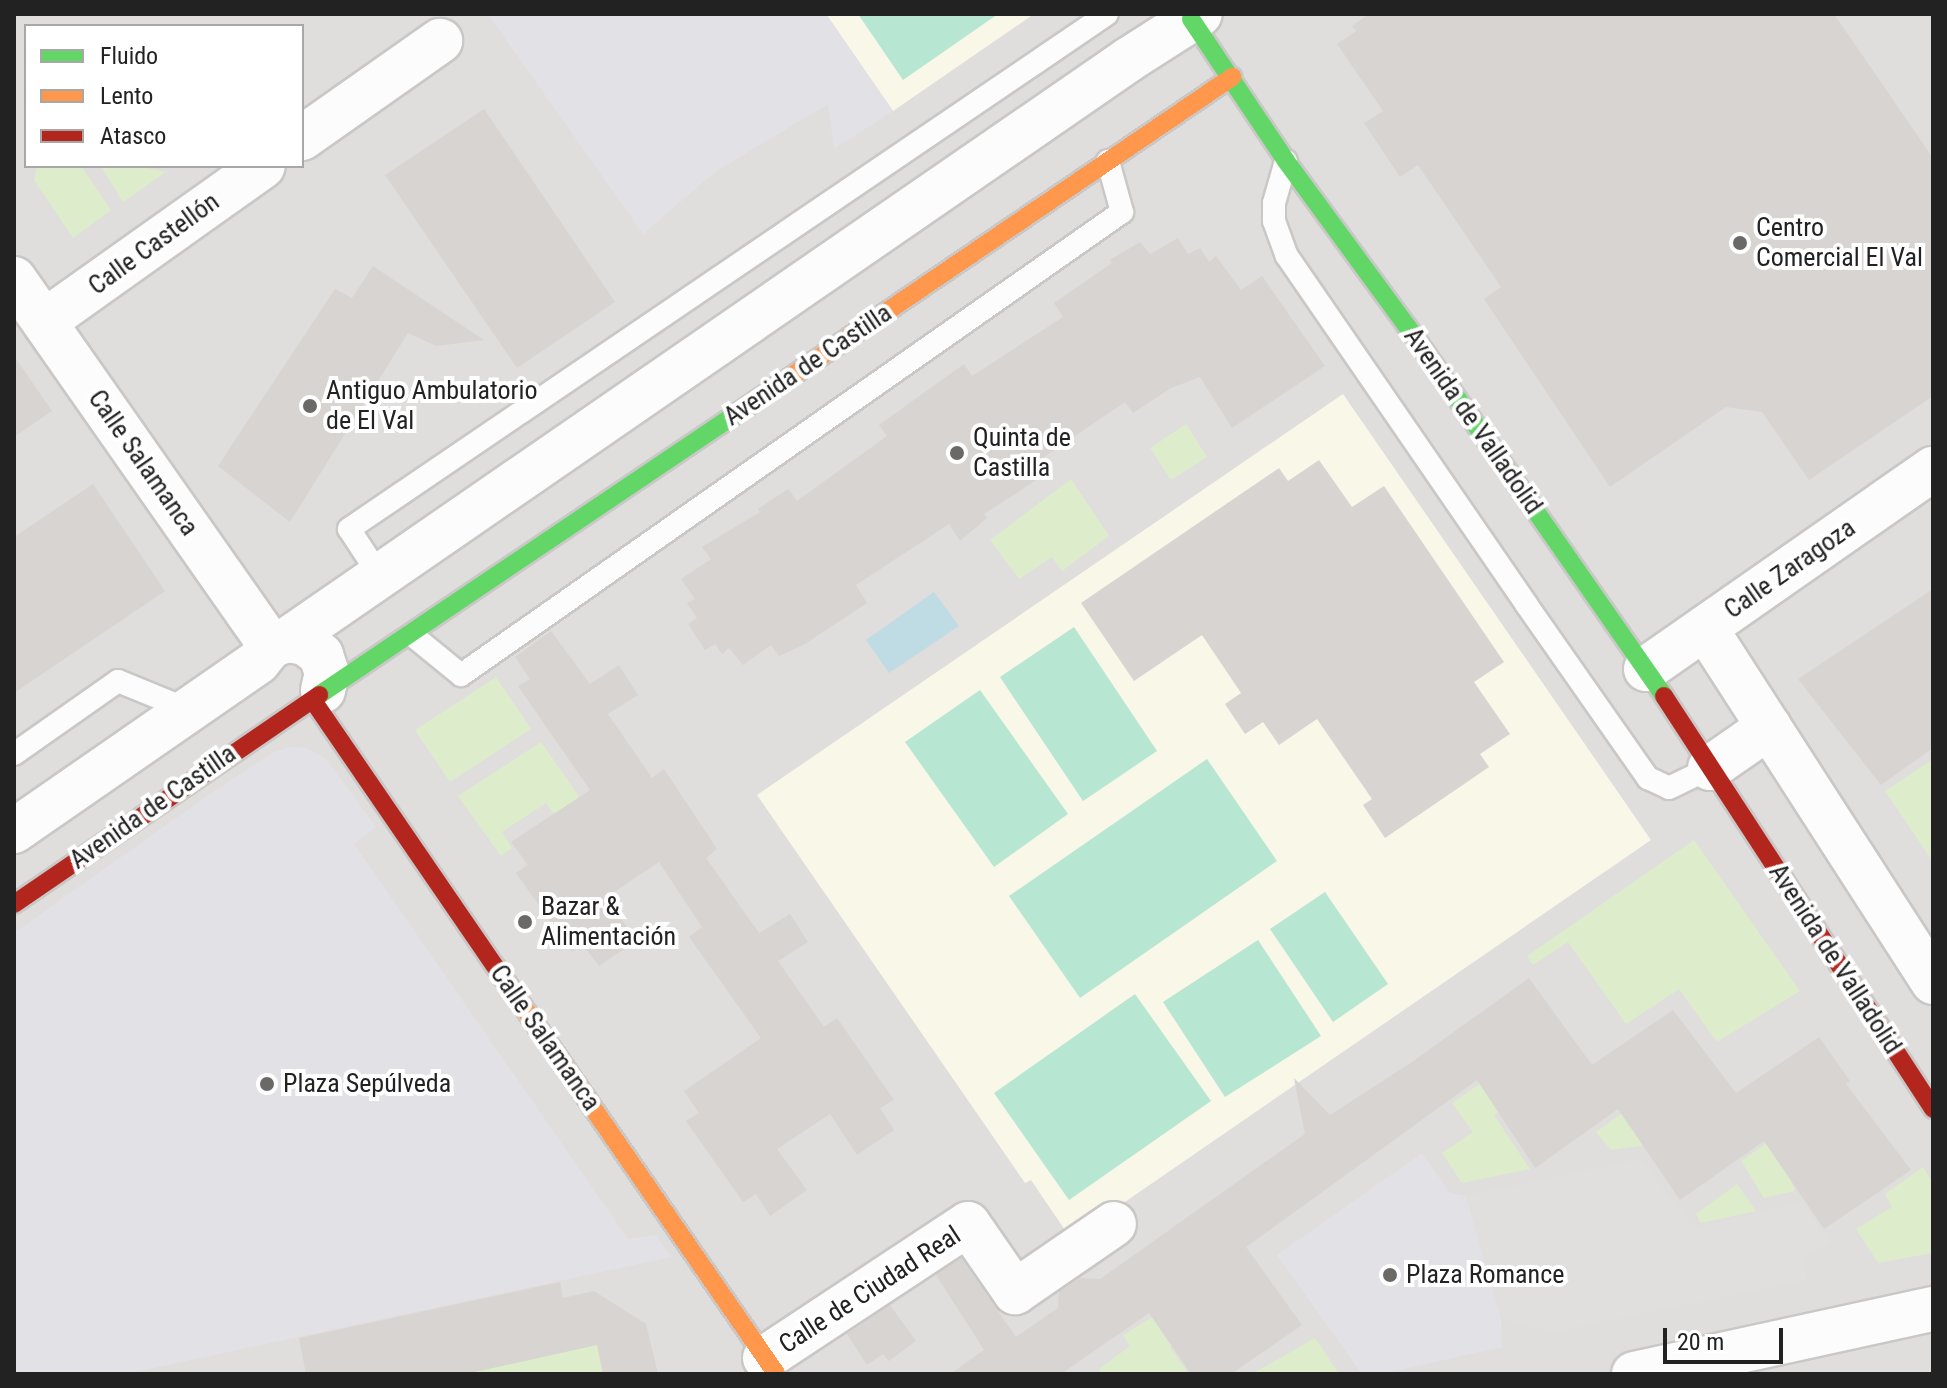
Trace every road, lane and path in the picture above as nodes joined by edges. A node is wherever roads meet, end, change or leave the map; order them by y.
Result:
1 (1107, 14) edge
2 (1196, 17) edge
3 (440, 41) dead end
4 (1232, 77) junction
5 (304, 137) edge
6 (1108, 161) junction
7 (1286, 161) junction
8 (260, 168) edge
9 (14, 279) edge
10 (45, 321) junction
11 (1933, 469) edge
12 (380, 576) junction
13 (1705, 628) junction
14 (412, 635) junction
15 (272, 650) junction
16 (1646, 669) junction
17 (310, 701) junction
18 (189, 710) junction
19 (1769, 727) junction
20 (14, 754) edge
21 (1710, 768) junction
22 (14, 831) edge
23 (14, 904) edge
24 (1933, 982) edge
25 (1933, 1109) edge
26 (1114, 1224) dead end
27 (1933, 1309) edge
28 (771, 1366) edge
29 (1634, 1374) edge

1 - 12 lane
2 - 4 street
2 - 12 street
3 - 5 street
4 - 6 street, Avenida de Castilla
4 - 7 street, Avenida de Valladolid
6 - 14 street, Avenida de Castilla
6 - 14 lane
7 - 16 street, Avenida de Valladolid
7 - 21 lane
8 - 10 street, Calle Castellón
9 - 10 street, Calle Salamanca
10 - 15 street, Calle Salamanca
11 - 13 street, Calle Zaragoza
12 - 15 street
13 - 16 street, Calle Zaragoza
13 - 19 street
14 - 17 street, Avenida de Castilla
15 - 17 street
15 - 17 street
15 - 18 street
16 - 21 street, Avenida de Valladolid
17 - 23 street, Avenida de Castilla
17 - 28 street, Calle Salamanca
18 - 20 lane
18 - 22 street
19 - 21 street
19 - 24 street
21 - 25 street, Avenida de Valladolid
26 - 28 street, Calle de Ciudad Real
27 - 29 street

